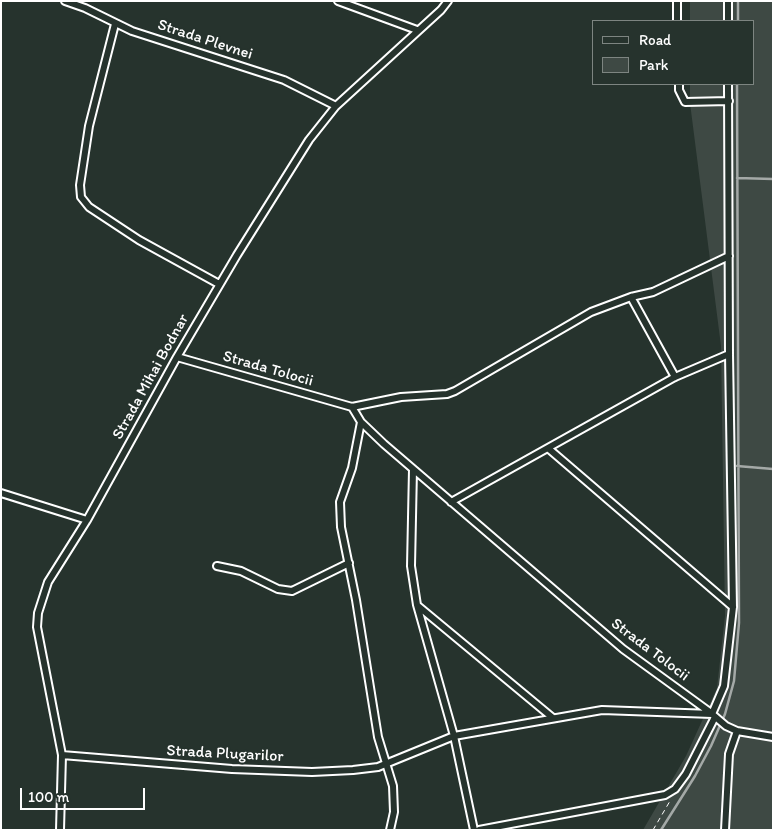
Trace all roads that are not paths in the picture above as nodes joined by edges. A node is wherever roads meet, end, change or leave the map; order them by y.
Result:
1 (65, 1) edge
2 (338, 1) edge
3 (448, 1) edge
4 (677, 1) edge
5 (728, 1) edge
6 (677, 20) edge
7 (728, 20) edge
8 (115, 24) junction
9 (417, 30) junction
10 (679, 85) edge
11 (728, 85) edge
12 (728, 101) junction
13 (336, 106) junction
14 (729, 256) junction
15 (219, 284) junction
16 (631, 297) junction
17 (728, 354) junction
18 (177, 357) junction
19 (675, 377) junction
20 (352, 407) junction
21 (361, 422) junction
22 (548, 449) junction
23 (413, 469) junction
24 (1, 493) edge
25 (451, 502) junction
26 (87, 520) junction
27 (349, 563) junction
28 (217, 566) dead end
29 (417, 605) junction
30 (733, 607) junction
31 (715, 717) junction
32 (553, 718) junction
33 (737, 731) junction
34 (454, 736) junction
35 (773, 737) edge
36 (62, 756) junction
37 (385, 764) junction
38 (60, 830) edge
39 (390, 830) edge
40 (474, 830) edge
41 (480, 830) edge
42 (725, 830) edge

1 - 8 street, Strada Plevnei
2 - 9 street
3 - 9 street, Strada Mihai Bodnar
4 - 6 street
5 - 7 street
8 - 13 street, Strada Plevnei
8 - 15 street
9 - 13 street, Strada Mihai Bodnar
10 - 12 street
11 - 12 street
12 - 14 street
13 - 15 street, Strada Mihai Bodnar
14 - 16 street, Strada Tolocii
14 - 17 street
15 - 18 street, Strada Mihai Bodnar
16 - 19 street
16 - 20 street, Strada Tolocii
17 - 19 street
17 - 30 street
18 - 20 street, Strada Tolocii
18 - 26 street, Strada Mihai Bodnar
19 - 22 street
20 - 21 street, Strada Tolocii
21 - 23 street, Strada Tolocii
21 - 27 street
22 - 25 street
22 - 30 street
23 - 25 street, Strada Tolocii
23 - 29 street
24 - 26 street
25 - 31 street, Strada Tolocii
26 - 36 street, Strada Mihai Bodnar
27 - 28 street
27 - 37 street
29 - 32 street
29 - 34 street
30 - 31 street
31 - 32 street
31 - 33 street, Strada Tolocii
31 - 41 street
32 - 34 street
33 - 35 street, Strada Tolocii
33 - 42 street
34 - 37 street
34 - 40 street
36 - 37 street, Strada Plugarilor
36 - 38 street, Strada Mihai Bodnar
37 - 39 street

